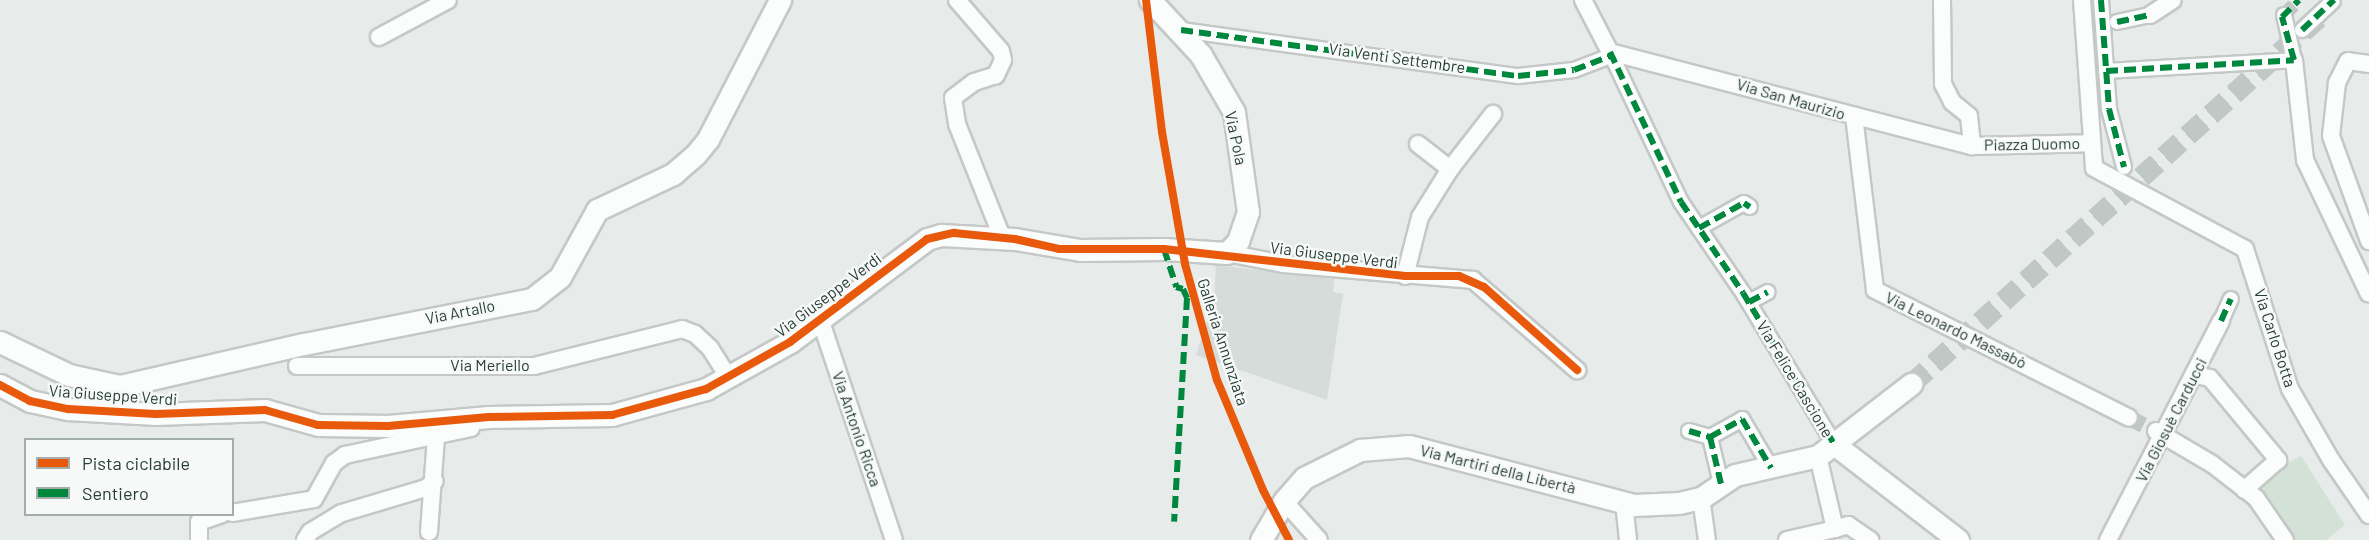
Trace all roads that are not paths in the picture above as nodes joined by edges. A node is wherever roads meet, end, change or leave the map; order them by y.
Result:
1 (448, 0) edge
2 (780, 0) edge
3 (957, 0) edge
4 (1150, 0) edge
5 (1583, 0) edge
6 (1942, 0) edge
7 (2082, 0) edge
8 (2101, 0) edge
9 (2173, 0) edge
10 (2333, 1) edge
11 (2284, 15) dead end
12 (2139, 19) joint
13 (2117, 22) dead end
14 (1180, 30) junction
15 (2302, 30) dead end
16 (379, 37) dead end
17 (1610, 54) junction
18 (2294, 60) junction
19 (2369, 64) edge
20 (2106, 71) junction
21 (1493, 114) dead end
22 (1854, 116) junction
23 (2091, 143) junction
24 (1418, 144) dead end
25 (1972, 146) junction
26 (2124, 167) dead end
27 (1450, 169) junction
28 (1750, 207) dead end
29 (1699, 228) junction
30 (1002, 237) junction
31 (2369, 242) edge
32 (1227, 253) junction
33 (1405, 276) junction
34 (1768, 292) dead end
35 (2369, 294) edge
36 (2231, 299) dead end
37 (1749, 302) junction
38 (820, 319) junction
39 (2221, 321) joint
40 (0, 342) edge
41 (297, 366) dead end
42 (1577, 370) dead end
43 (2195, 375) junction
44 (728, 377) junction
45 (1911, 384) tunnel mouth
46 (0, 386) edge
47 (511, 416) junction
48 (2129, 418) tunnel mouth
49 (1689, 430) dead end
50 (2160, 433) junction
51 (436, 437) junction
52 (1710, 437) junction
53 (1826, 450) junction
54 (1771, 468) junction
55 (435, 481) junction
56 (1720, 484) junction
57 (2244, 490) junction
58 (1701, 498) junction
59 (1284, 501) junction
60 (1624, 501) junction
61 (234, 513) edge
62 (2369, 515) edge
63 (216, 516) edge
64 (329, 519) junction
65 (1835, 529) junction
66 (429, 532) dead end
67 (199, 540) edge
68 (305, 540) edge
69 (320, 540) edge
70 (894, 540) edge
71 (1261, 540) edge
72 (1319, 540) edge
73 (1628, 540) edge
74 (1707, 540) edge
75 (1787, 540) edge
76 (1870, 540) edge
77 (1958, 540) edge
78 (2108, 540) edge
79 (2285, 540) edge

1 - 16 street
2 - 40 street, Via Artallo
3 - 30 street
4 - 14 street, Via Pola
5 - 17 street, Via Felice Cascione
6 - 25 street
7 - 23 street
8 - 20 street
9 - 12 street
10 - 15 street
11 - 18 street
12 - 13 street
14 - 17 street, Via Venti Settembre
14 - 32 street, Via Pola
17 - 22 street, Via San Maurizio
17 - 29 street, Via Felice Cascione
18 - 20 street
18 - 35 street
19 - 31 street
20 - 26 street
21 - 27 street
22 - 25 street, Via San Maurizio
22 - 48 street, Via Leonardo Massabò
23 - 25 street, Piazza Duomo
23 - 62 street, Via Carlo Botta
24 - 27 street
27 - 33 street
28 - 29 street
29 - 37 street, Via Felice Cascione
30 - 32 street, Via Giuseppe Verdi
30 - 38 street, Via Giuseppe Verdi
32 - 33 street, Via Giuseppe Verdi
33 - 42 street, Via Giuseppe Verdi
34 - 37 street, Via Felice Cascione
36 - 39 street, Via Giosuè Carducci
37 - 53 street, Via Felice Cascione
38 - 44 street, Via Giuseppe Verdi
38 - 70 street, Via Antonio Ricca
39 - 43 street, Via Giosuè Carducci
41 - 44 street, Via Meriello
43 - 50 street, Via Giosuè Carducci
43 - 57 street
44 - 47 street, Via Giuseppe Verdi
45 - 53 street
46 - 47 street, Via Giuseppe Verdi
47 - 51 street
49 - 52 street
50 - 57 street
50 - 78 street, Via Giosuè Carducci
51 - 55 street
51 - 61 street
52 - 54 street
52 - 56 street
53 - 54 street
53 - 65 street
53 - 77 street, Via Felice Cascione
54 - 56 street
55 - 64 street
55 - 66 street
56 - 58 street
57 - 79 street
58 - 60 street, Via Martiri della Libertà
58 - 74 street
59 - 60 street, Via Martiri della Libertà
59 - 71 street, Via Martiri della Libertà
59 - 72 street
60 - 73 street
63 - 67 street
64 - 68 street
64 - 69 street
65 - 75 street
65 - 76 street

